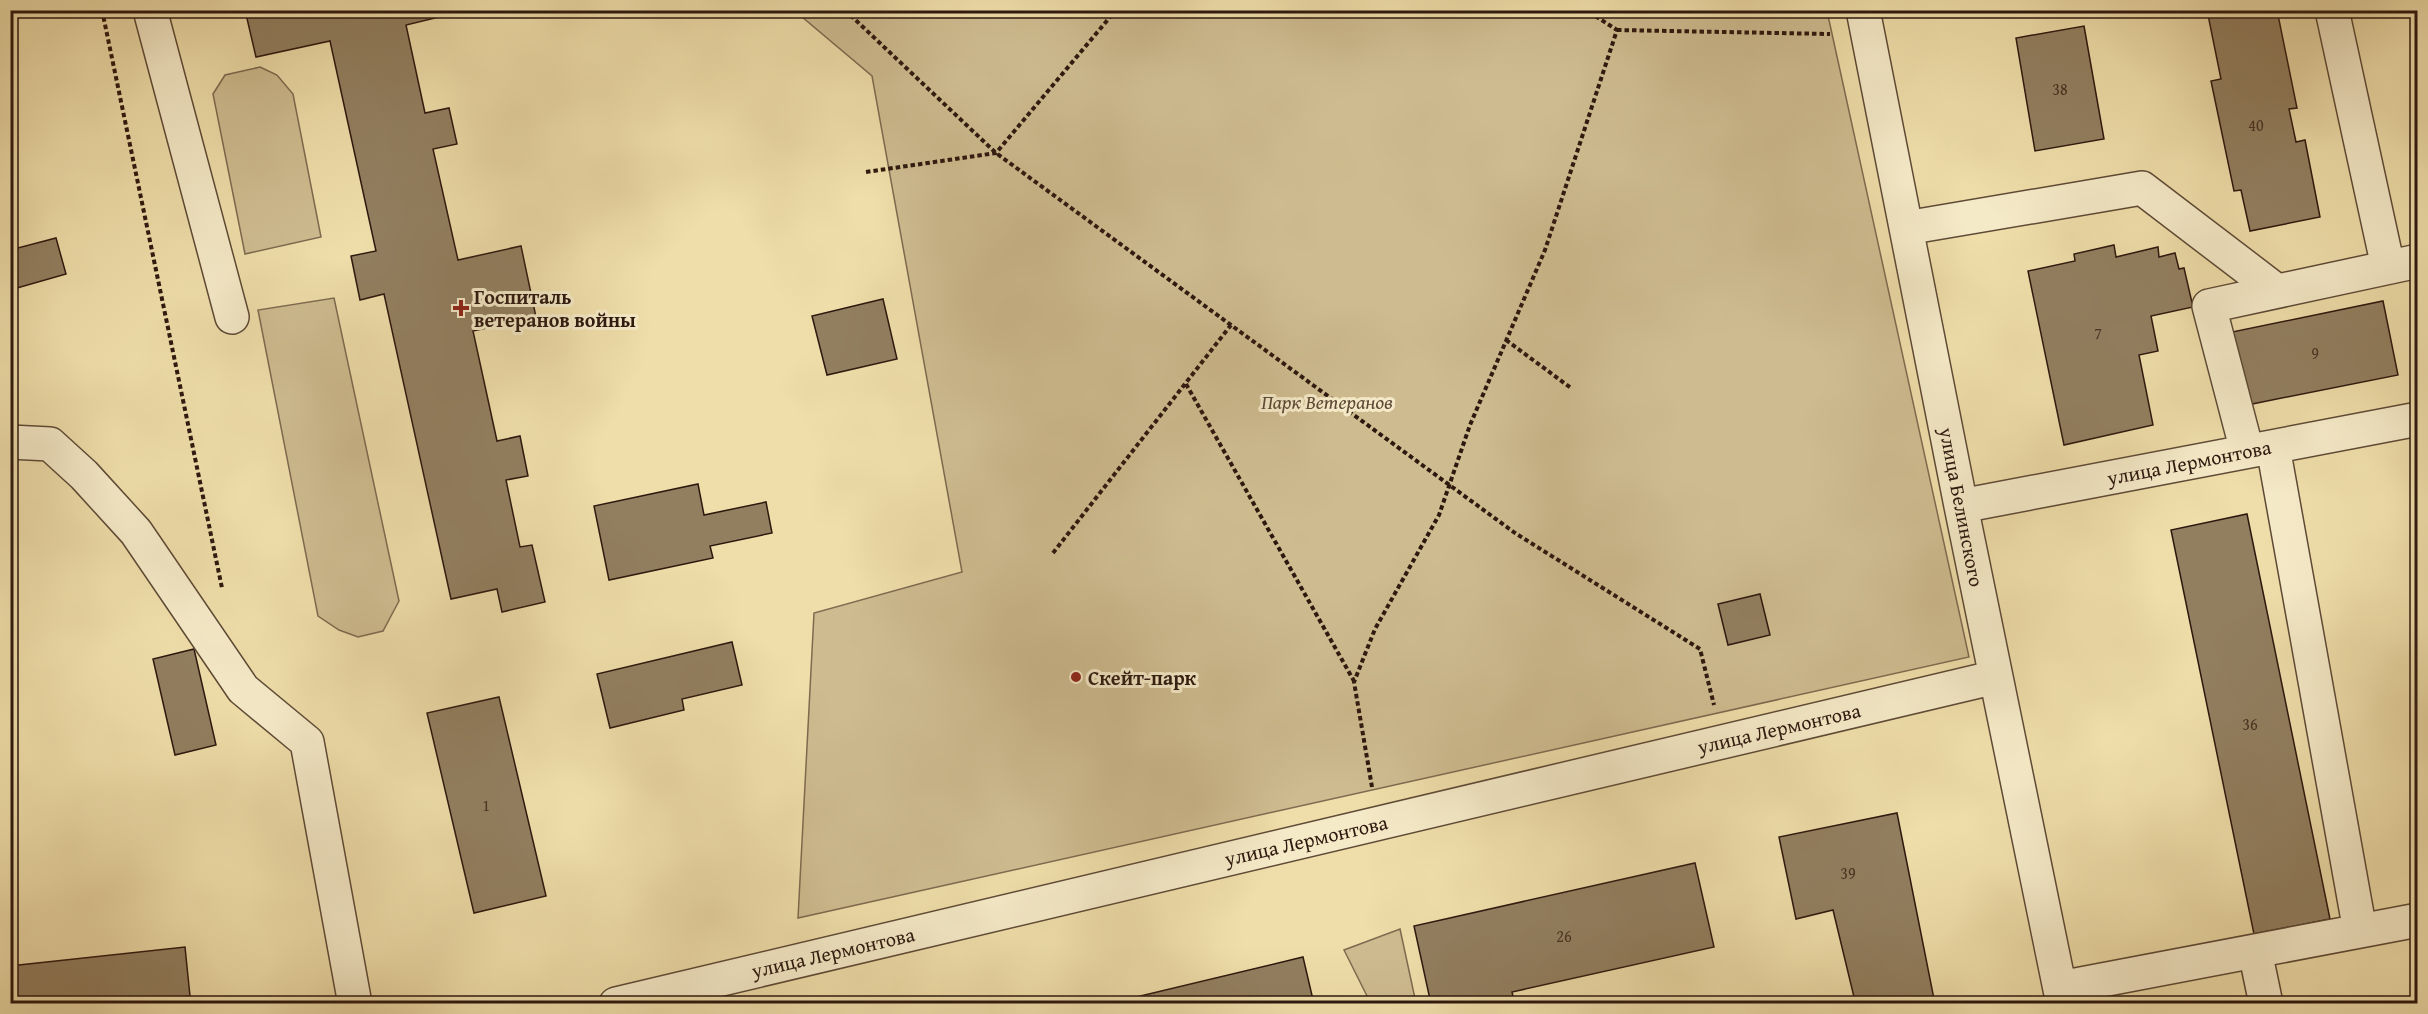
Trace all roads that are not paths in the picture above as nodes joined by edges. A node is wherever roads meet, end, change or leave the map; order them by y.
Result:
1 (150, 10) edge
2 (1863, 10) edge
3 (2332, 10) edge
4 (1906, 228) junction
5 (2403, 264) edge
6 (2277, 291) junction
7 (232, 317) dead end
8 (2418, 419) edge
9 (10, 442) edge
10 (2260, 449) junction
11 (1961, 506) junction
12 (1996, 676) junction
13 (2418, 920) edge
14 (2360, 931) junction
15 (2255, 951) junction
16 (2062, 996) edge
17 (355, 1004) edge
18 (616, 1004) edge
19 (2266, 1004) edge

1 - 7 street
2 - 4 street, улица Белинского
3 - 5 street
4 - 6 street
4 - 11 street, улица Белинского
5 - 6 street
6 - 10 street
8 - 10 street, улица Лермонтова
9 - 17 street
10 - 11 street, улица Лермонтова
10 - 14 street
11 - 12 street, улица Белинского
12 - 16 street, улица Белинского
12 - 18 street, улица Лермонтова
13 - 14 street
14 - 15 street
15 - 16 street
15 - 19 street

